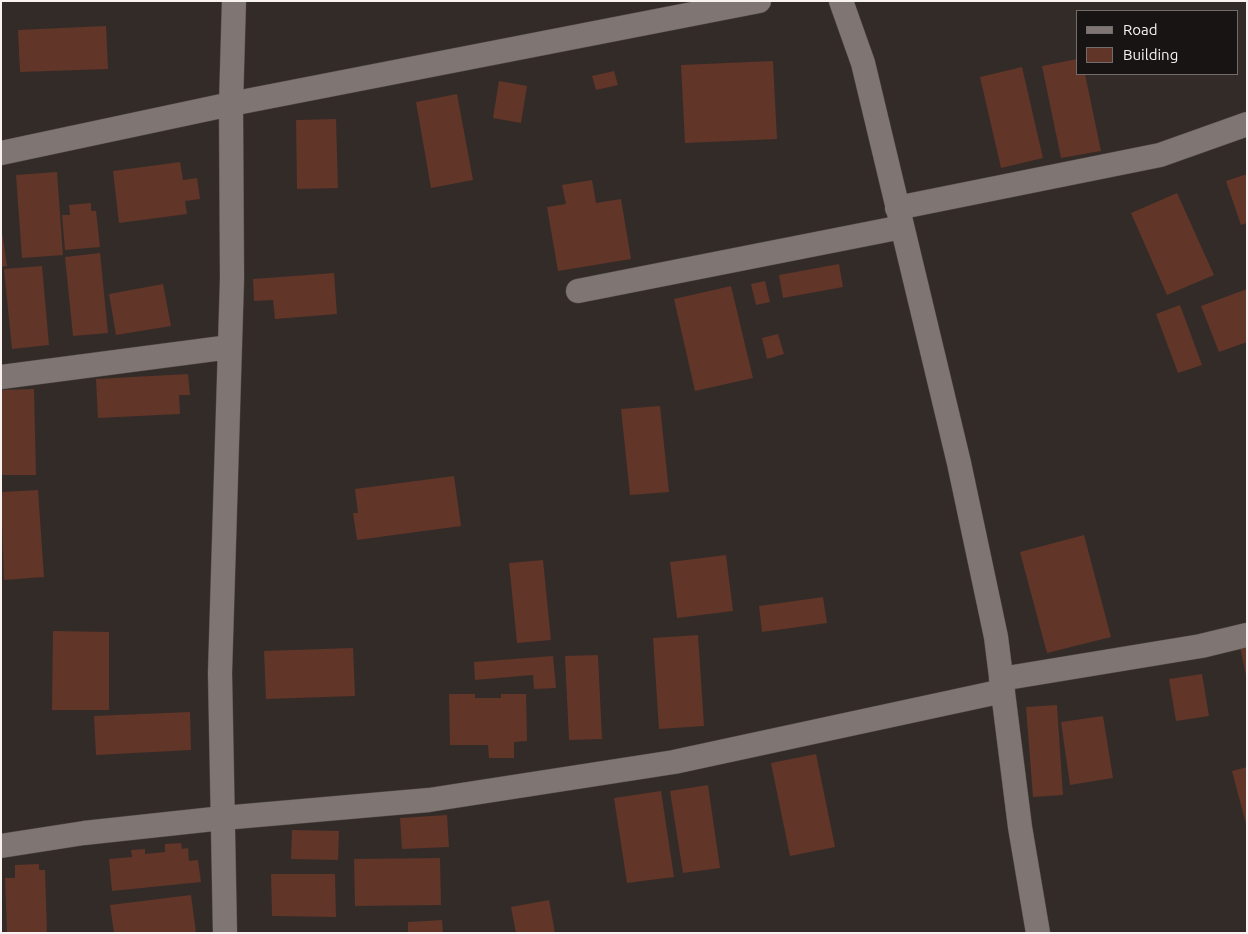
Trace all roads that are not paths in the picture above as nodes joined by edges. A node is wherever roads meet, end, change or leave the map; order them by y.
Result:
1 (234, 1) edge
2 (760, 1) edge
3 (841, 1) edge
4 (231, 104) junction
5 (1247, 124) edge
6 (1, 152) edge
7 (900, 218) junction
8 (578, 291) dead end
9 (230, 347) junction
10 (1, 377) edge
11 (1247, 635) edge
12 (1002, 685) junction
13 (223, 818) junction
14 (1, 846) edge
15 (225, 933) edge
16 (1038, 933) edge

1 - 4 street
2 - 4 street
3 - 7 street
4 - 6 street
4 - 9 street
5 - 7 street
7 - 8 street
7 - 12 street
9 - 10 street
9 - 13 street
11 - 12 street
12 - 13 street
12 - 16 street
13 - 14 street
13 - 15 street

